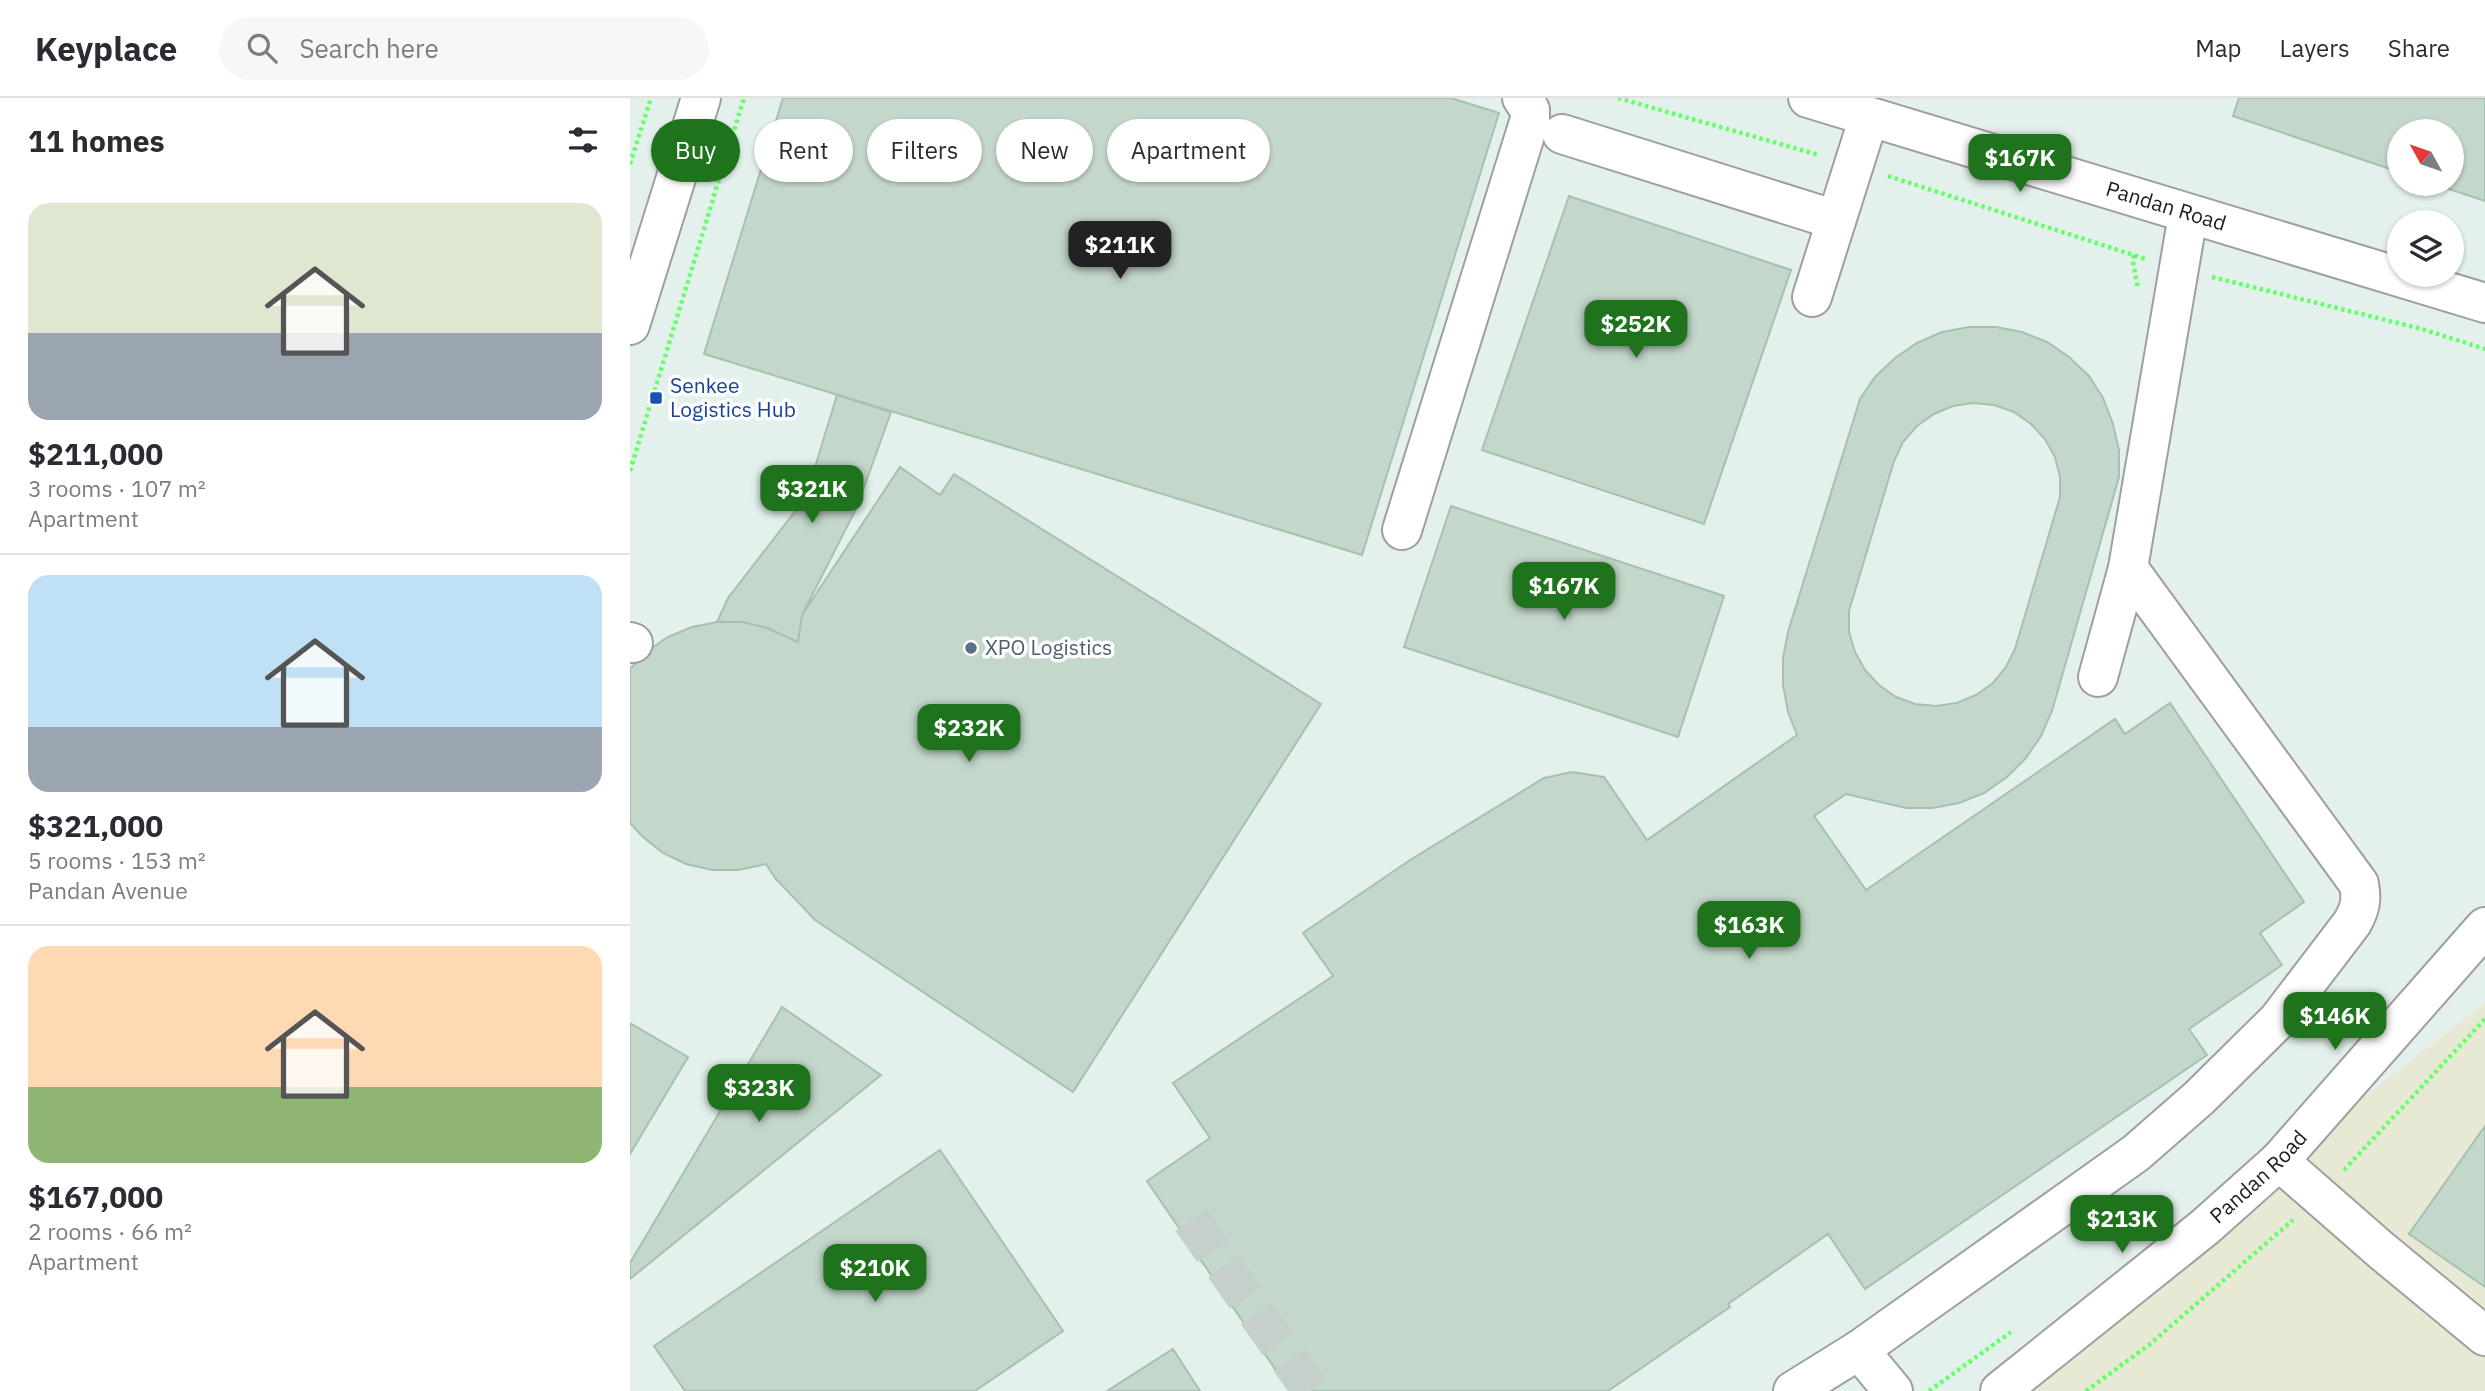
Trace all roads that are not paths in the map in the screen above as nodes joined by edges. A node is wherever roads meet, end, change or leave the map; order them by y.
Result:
1 (701, 98) edge
2 (1522, 98) edge
3 (1808, 98) edge
4 (1869, 117) junction
5 (1562, 134) dead end
6 (2188, 215) junction
7 (1836, 220) junction
8 (1812, 298) dead end
9 (2485, 303) edge
10 (630, 325) edge
11 (1402, 530) dead end
12 (2128, 568) junction
13 (2098, 677) dead end
14 (2485, 927) edge
15 (2279, 1161) junction
16 (2485, 1336) edge
17 (1858, 1350) junction
18 (1793, 1391) edge
19 (1893, 1391) edge
20 (2000, 1391) edge

1 - 10 street
2 - 11 street
3 - 4 street, Pandan Road
4 - 6 street, Pandan Road
4 - 7 street
5 - 7 street
6 - 9 street, Pandan Road
6 - 12 street
7 - 8 street
12 - 13 street
12 - 17 street
14 - 15 street, Pandan Road
15 - 16 street
15 - 20 street, Pandan Road
17 - 18 street
17 - 19 street

